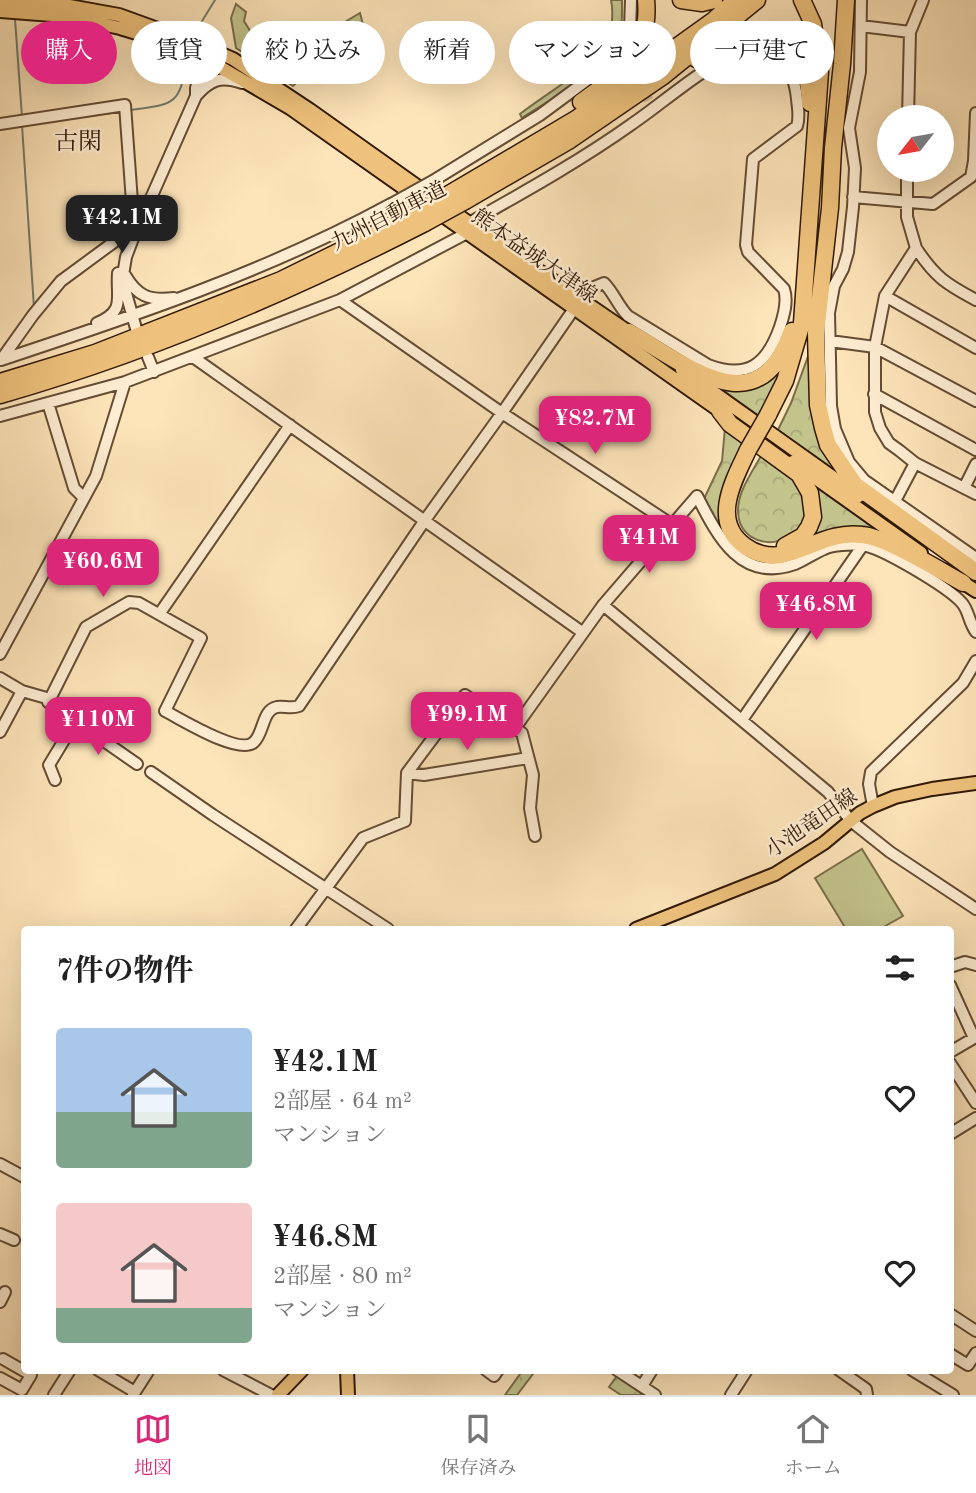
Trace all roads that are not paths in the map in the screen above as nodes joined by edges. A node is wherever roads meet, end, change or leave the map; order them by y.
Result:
1 (631, 0) edge
2 (646, 0) edge
3 (681, 0) edge
4 (714, 0) edge
5 (736, 0) edge
6 (757, 0) edge
7 (802, 0) edge
8 (809, 0) edge
9 (846, 0) edge
10 (861, 0) edge
11 (923, 0) edge
12 (0, 2) edge
13 (0, 11) edge
14 (136, 21) edge
15 (861, 26) junction
16 (131, 31) edge
17 (910, 32) junction
18 (227, 56) edge
19 (227, 58) edge
20 (233, 59) junction
21 (676, 66) edge
22 (676, 70) edge
23 (227, 71) edge
24 (198, 84) edge
25 (652, 84) edge
26 (196, 92) junction
27 (908, 105) edge
28 (290, 108) junction
29 (976, 113) edge
30 (0, 124) edge
31 (815, 148) junction
32 (833, 148) junction
33 (975, 162) edge
34 (907, 182) edge
35 (461, 196) junction
36 (853, 197) junction
37 (906, 201) junction
38 (421, 218) junction
39 (468, 228) junction
40 (916, 248) junction
41 (807, 270) junction
42 (824, 272) junction
43 (122, 275) junction
44 (187, 296) junction
45 (885, 296) junction
46 (340, 300) junction
47 (976, 300) edge
48 (578, 304) junction
49 (132, 317) junction
50 (137, 332) dead end
51 (629, 332) junction
52 (60, 341) junction
53 (830, 341) junction
54 (875, 347) junction
55 (976, 348) edge
56 (148, 357) dead end
57 (192, 357) junction
58 (1, 360) edge
59 (154, 372) junction
60 (0, 382) edge
61 (125, 382) junction
62 (874, 394) junction
63 (0, 395) edge
64 (976, 401) edge
65 (48, 403) junction
66 (720, 411) junction
67 (502, 413) junction
68 (0, 416) edge
69 (771, 419) junction
70 (290, 425) junction
71 (976, 450) edge
72 (752, 453) junction
73 (915, 463) junction
74 (976, 464) edge
75 (964, 488) junction
76 (976, 494) edge
77 (84, 498) junction
78 (895, 501) junction
79 (425, 520) junction
80 (671, 524) junction
81 (863, 545) junction
82 (976, 558) edge
83 (976, 572) edge
84 (972, 584) edge
85 (791, 594) dead end
86 (603, 605) junction
87 (160, 613) junction
88 (817, 613) junction
89 (582, 632) junction
90 (976, 632) edge
91 (0, 654) edge
92 (976, 661) edge
93 (0, 678) edge
94 (22, 691) junction
95 (50, 699) junction
96 (742, 720) junction
97 (75, 723) junction
98 (515, 728) junction
99 (0, 732) edge
100 (528, 758) junction
101 (137, 764) dead end
102 (151, 772) dead end
103 (407, 774) junction
104 (55, 780) dead end
105 (976, 783) edge
106 (873, 806) junction
107 (851, 821) junction
108 (535, 836) dead end
109 (325, 888) junction
110 (976, 909) edge
111 (298, 926) edge
112 (383, 926) edge
113 (644, 926) edge
114 (976, 965) edge
115 (954, 966) edge
116 (954, 994) edge
117 (954, 1050) edge
118 (954, 1069) edge
119 (976, 1103) edge
120 (976, 1118) edge
121 (954, 1130) edge
122 (0, 1164) edge
123 (21, 1175) edge
124 (0, 1234) edge
125 (14, 1240) dead end
126 (954, 1317) edge
127 (976, 1331) edge
128 (976, 1353) edge
129 (954, 1356) edge
130 (3, 1359) dead end
131 (21, 1369) edge
132 (29, 1374) edge
133 (67, 1374) edge
134 (104, 1374) edge
135 (146, 1374) edge
136 (233, 1374) edge
137 (251, 1374) edge
138 (298, 1374) edge
139 (347, 1374) edge
140 (623, 1374) edge
141 (650, 1374) edge
142 (744, 1374) edge
143 (845, 1374) edge
144 (919, 1374) edge
145 (0, 1378) edge
146 (247, 1381) junction
147 (642, 1386) junction
148 (134, 1393) edge
149 (54, 1395) edge
150 (277, 1395) edge
151 (348, 1395) edge
152 (656, 1395) edge
153 (731, 1395) edge
154 (867, 1395) edge
155 (953, 1395) edge

1 - 44 street, bridge
2 - 35 highway
3 - 4 highway
5 - 35 highway, 九州自動車道
6 - 21 highway, 九州自動車道
7 - 31 highway
8 - 32 highway
9 - 32 highway
10 - 15 street
11 - 17 street
12 - 14 main road, 熊本益城大津線
13 - 16 main road, 熊本益城大津線
15 - 17 street
15 - 36 street
17 - 27 street
18 - 20 main road, 熊本益城大津線
19 - 20 street
20 - 39 main road, 熊本益城大津線
22 - 31 highway
23 - 28 main road, 熊本益城大津線
24 - 26 street
25 - 35 highway, 九州自動車道
26 - 28 street
26 - 43 street
28 - 39 main road, 熊本益城大津線
29 - 33 street
30 - 58 street
31 - 41 highway
32 - 42 highway
33 - 37 street
34 - 37 street
35 - 38 highway, 九州自動車道, bridge
36 - 37 street
36 - 53 street
37 - 40 street
38 - 60 highway, 九州自動車道
38 - 63 highway, 九州自動車道
39 - 46 street
39 - 48 main road, 熊本益城大津線
39 - 48 street
40 - 45 street
40 - 47 street
41 - 51 highway
41 - 69 highway
42 - 69 highway
42 - 83 highway
43 - 44 street
43 - 49 street
43 - 52 street
44 - 49 street
45 - 54 street
45 - 55 street
46 - 57 street
46 - 67 street
48 - 51 main road, 熊本益城大津線
48 - 66 main road, 熊本益城大津線
48 - 67 street
49 - 50 street
49 - 52 street
51 - 84 main road, 熊本益城大津線
52 - 58 street
53 - 54 street
53 - 78 street
54 - 62 street
54 - 64 street
56 - 59 street
57 - 59 street
57 - 70 street
59 - 61 street
61 - 65 street
61 - 77 street
62 - 71 street
62 - 73 street
65 - 68 street
65 - 77 street
66 - 72 highway
66 - 84 main road, 熊本益城大津線
67 - 79 street
67 - 80 street
69 - 72 highway, bridge
70 - 79 street
70 - 87 street
72 - 84 highway
73 - 75 street
73 - 78 street
74 - 75 street
75 - 76 street
77 - 91 street
78 - 82 street
79 - 87 street
79 - 89 street
80 - 81 street
80 - 86 street
81 - 88 street
81 - 90 street
85 - 88 street
86 - 89 street
86 - 96 street
87 - 95 street
88 - 96 street
89 - 98 street
92 - 106 street
93 - 94 street
94 - 95 street
94 - 99 street
95 - 97 street
96 - 107 street
97 - 101 street
97 - 104 street
98 - 100 street
98 - 103 street
100 - 103 street
100 - 108 street
102 - 109 street
103 - 109 street
105 - 106 main road, 小池竜田線
106 - 107 main road, 小池竜田線
107 - 110 street
107 - 113 main road, 小池竜田線
109 - 111 street
109 - 112 street
114 - 115 street
116 - 117 street
118 - 119 street
120 - 121 street
122 - 123 street
124 - 125 street
126 - 127 street
128 - 129 street
130 - 131 street
132 - 145 street
133 - 149 street
134 - 148 street
135 - 148 street
136 - 146 street
137 - 146 street
138 - 150 main road
139 - 151 main road
140 - 147 street
141 - 147 street
142 - 153 street
143 - 154 street
144 - 155 street
146 - 150 street
147 - 152 street

